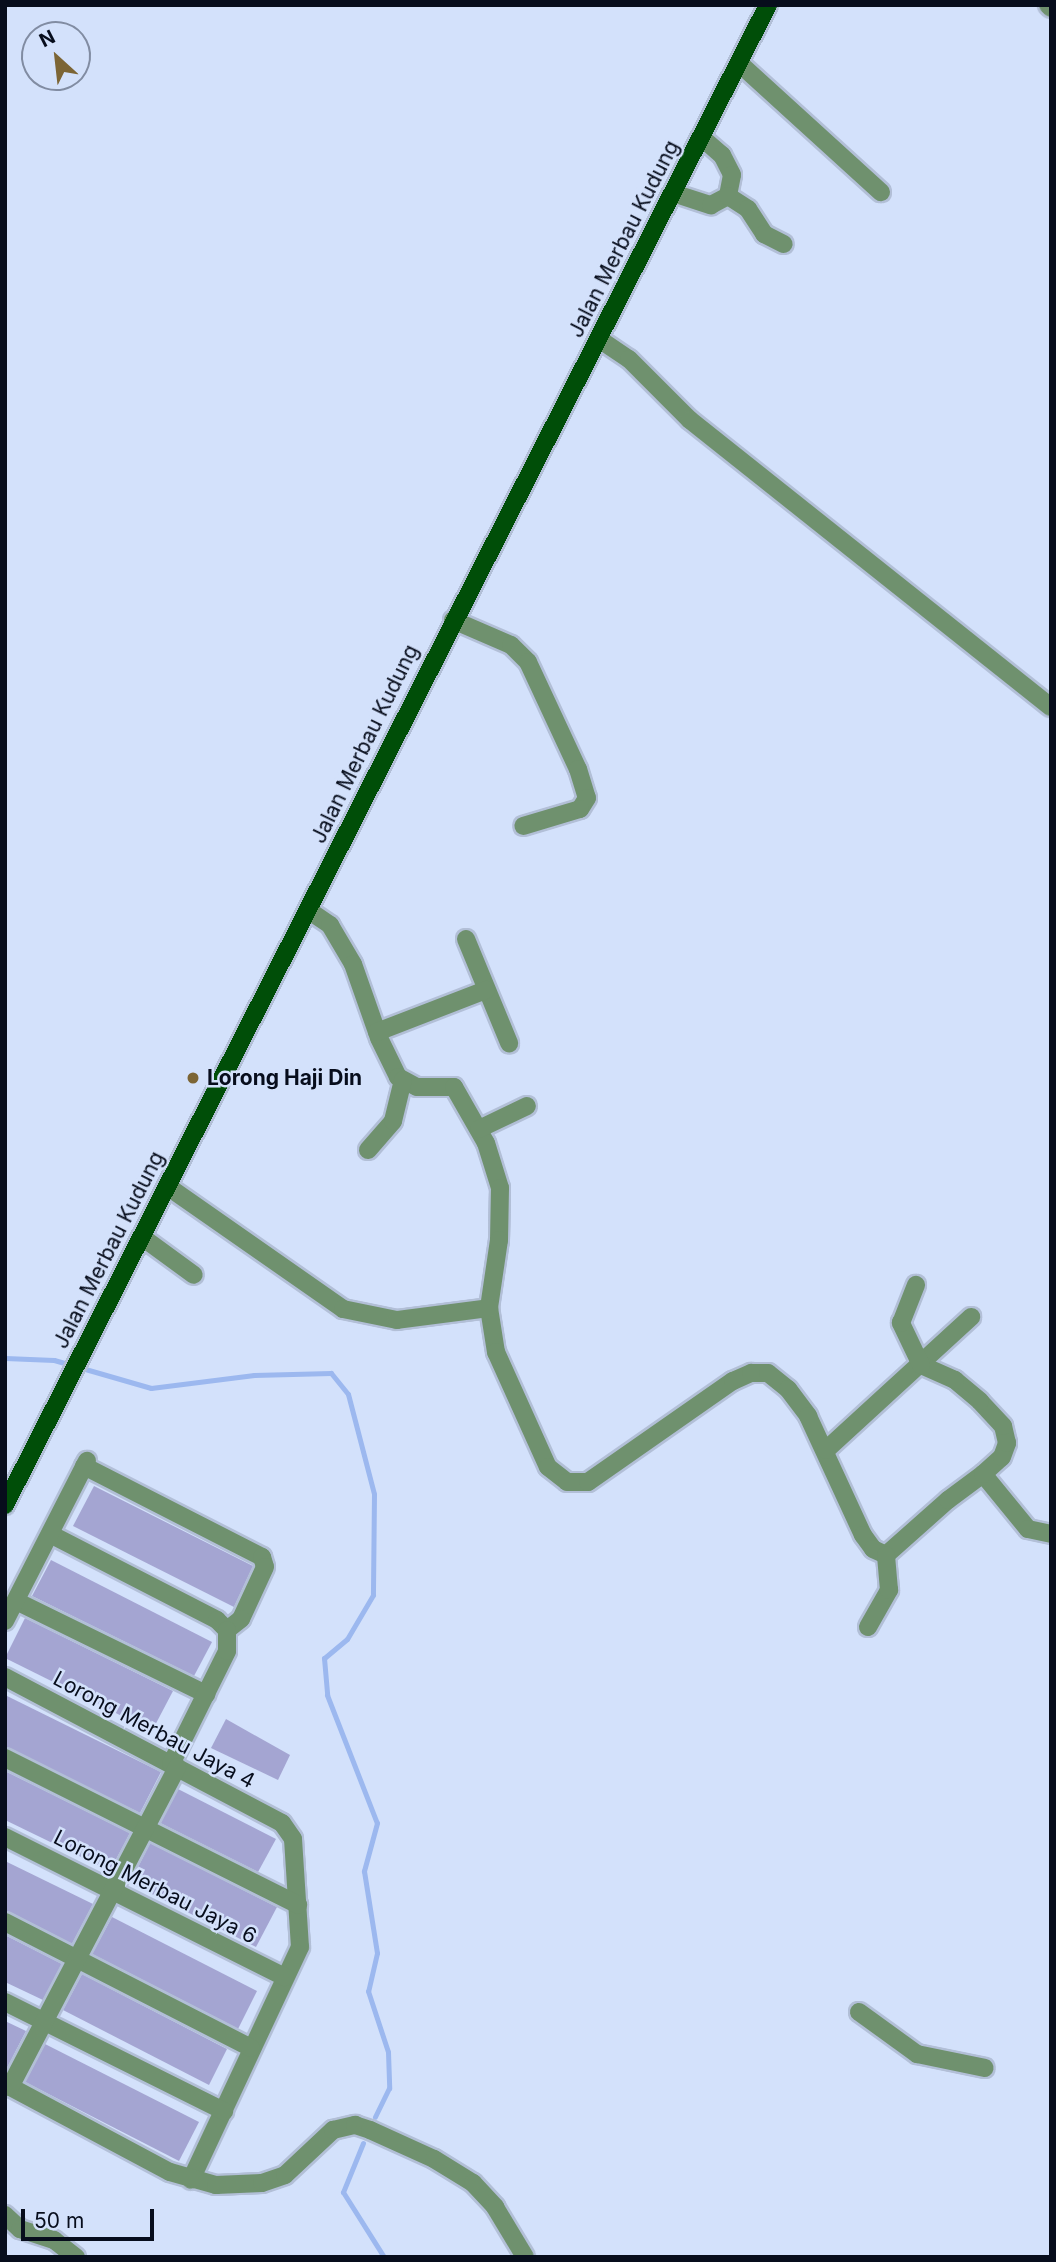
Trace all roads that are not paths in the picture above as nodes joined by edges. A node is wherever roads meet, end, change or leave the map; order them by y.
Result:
1 (768, 5) edge
2 (739, 63) junction
3 (702, 137) junction
4 (881, 192) dead end
5 (673, 193) junction
6 (729, 196) junction
7 (784, 244) dead end
8 (599, 339) junction
9 (453, 620) junction
10 (1051, 707) edge
11 (523, 826) dead end
12 (308, 910) junction
13 (466, 939) dead end
14 (486, 990) junction
15 (377, 1032) junction
16 (509, 1043) dead end
17 (403, 1080) junction
18 (527, 1106) dead end
19 (479, 1129) junction
20 (368, 1150) dead end
21 (167, 1186) junction
22 (142, 1237) junction
23 (194, 1275) dead end
24 (916, 1285) dead end
25 (489, 1308) junction
26 (971, 1317) dead end
27 (921, 1364) junction
28 (826, 1450) junction
29 (984, 1474) junction
30 (10, 1484) edge
31 (5, 1505) edge
32 (50, 1534) junction
33 (1051, 1534) edge
34 (886, 1555) junction
35 (16, 1601) junction
36 (5, 1622) edge
37 (868, 1627) dead end
38 (228, 1630) junction
39 (5, 1677) edge
40 (206, 1694) junction
41 (5, 1758) edge
42 (174, 1765) junction
43 (144, 1830) junction
44 (5, 1837) edge
45 (111, 1893) junction
46 (298, 1905) junction
47 (5, 1922) edge
48 (77, 1959) junction
49 (285, 1977) junction
50 (5, 2002) edge
51 (859, 2012) dead end
52 (44, 2022) junction
53 (251, 2048) junction
54 (985, 2068) dead end
55 (8, 2085) edge
56 (224, 2111) junction
57 (191, 2180) junction
58 (5, 2215) edge
59 (76, 2257) edge
60 (525, 2257) edge

1 - 2 main road, Jalan Merbau Kudung
2 - 3 main road, Jalan Merbau Kudung
2 - 4 street
3 - 5 main road, Jalan Merbau Kudung
3 - 6 street
5 - 6 street
5 - 8 main road, Jalan Merbau Kudung
6 - 7 street
8 - 9 main road, Jalan Merbau Kudung
8 - 10 street
9 - 11 street
9 - 12 main road, Jalan Merbau Kudung
12 - 15 street
12 - 21 main road, Jalan Merbau Kudung
13 - 14 street
14 - 15 street
14 - 16 street
15 - 17 street
17 - 19 street
17 - 20 street
18 - 19 street
19 - 25 street
21 - 22 main road, Jalan Merbau Kudung
21 - 25 street
22 - 23 street
22 - 30 main road, Jalan Merbau Kudung
24 - 27 street
25 - 28 street
26 - 27 street
27 - 28 street
27 - 29 street
28 - 34 street
29 - 33 street
29 - 34 street
30 - 31 main road, Jalan Merbau Kudung
32 - 35 street
32 - 38 street
32 - 38 street
34 - 37 street
35 - 36 street
35 - 40 street
38 - 40 street
39 - 42 street, Lorong Merbau Jaya 4
40 - 42 street
41 - 43 street
42 - 43 street
42 - 46 street, Lorong Merbau Jaya 4
43 - 45 street
43 - 46 street
44 - 45 street, Lorong Merbau Jaya 6
45 - 48 street
45 - 49 street, Lorong Merbau Jaya 6
46 - 49 street
47 - 48 street
48 - 52 street
48 - 53 street
49 - 53 street
50 - 52 street
51 - 54 street
52 - 55 street
52 - 56 street
53 - 56 street
55 - 57 street
56 - 57 street
57 - 60 street
58 - 59 street

